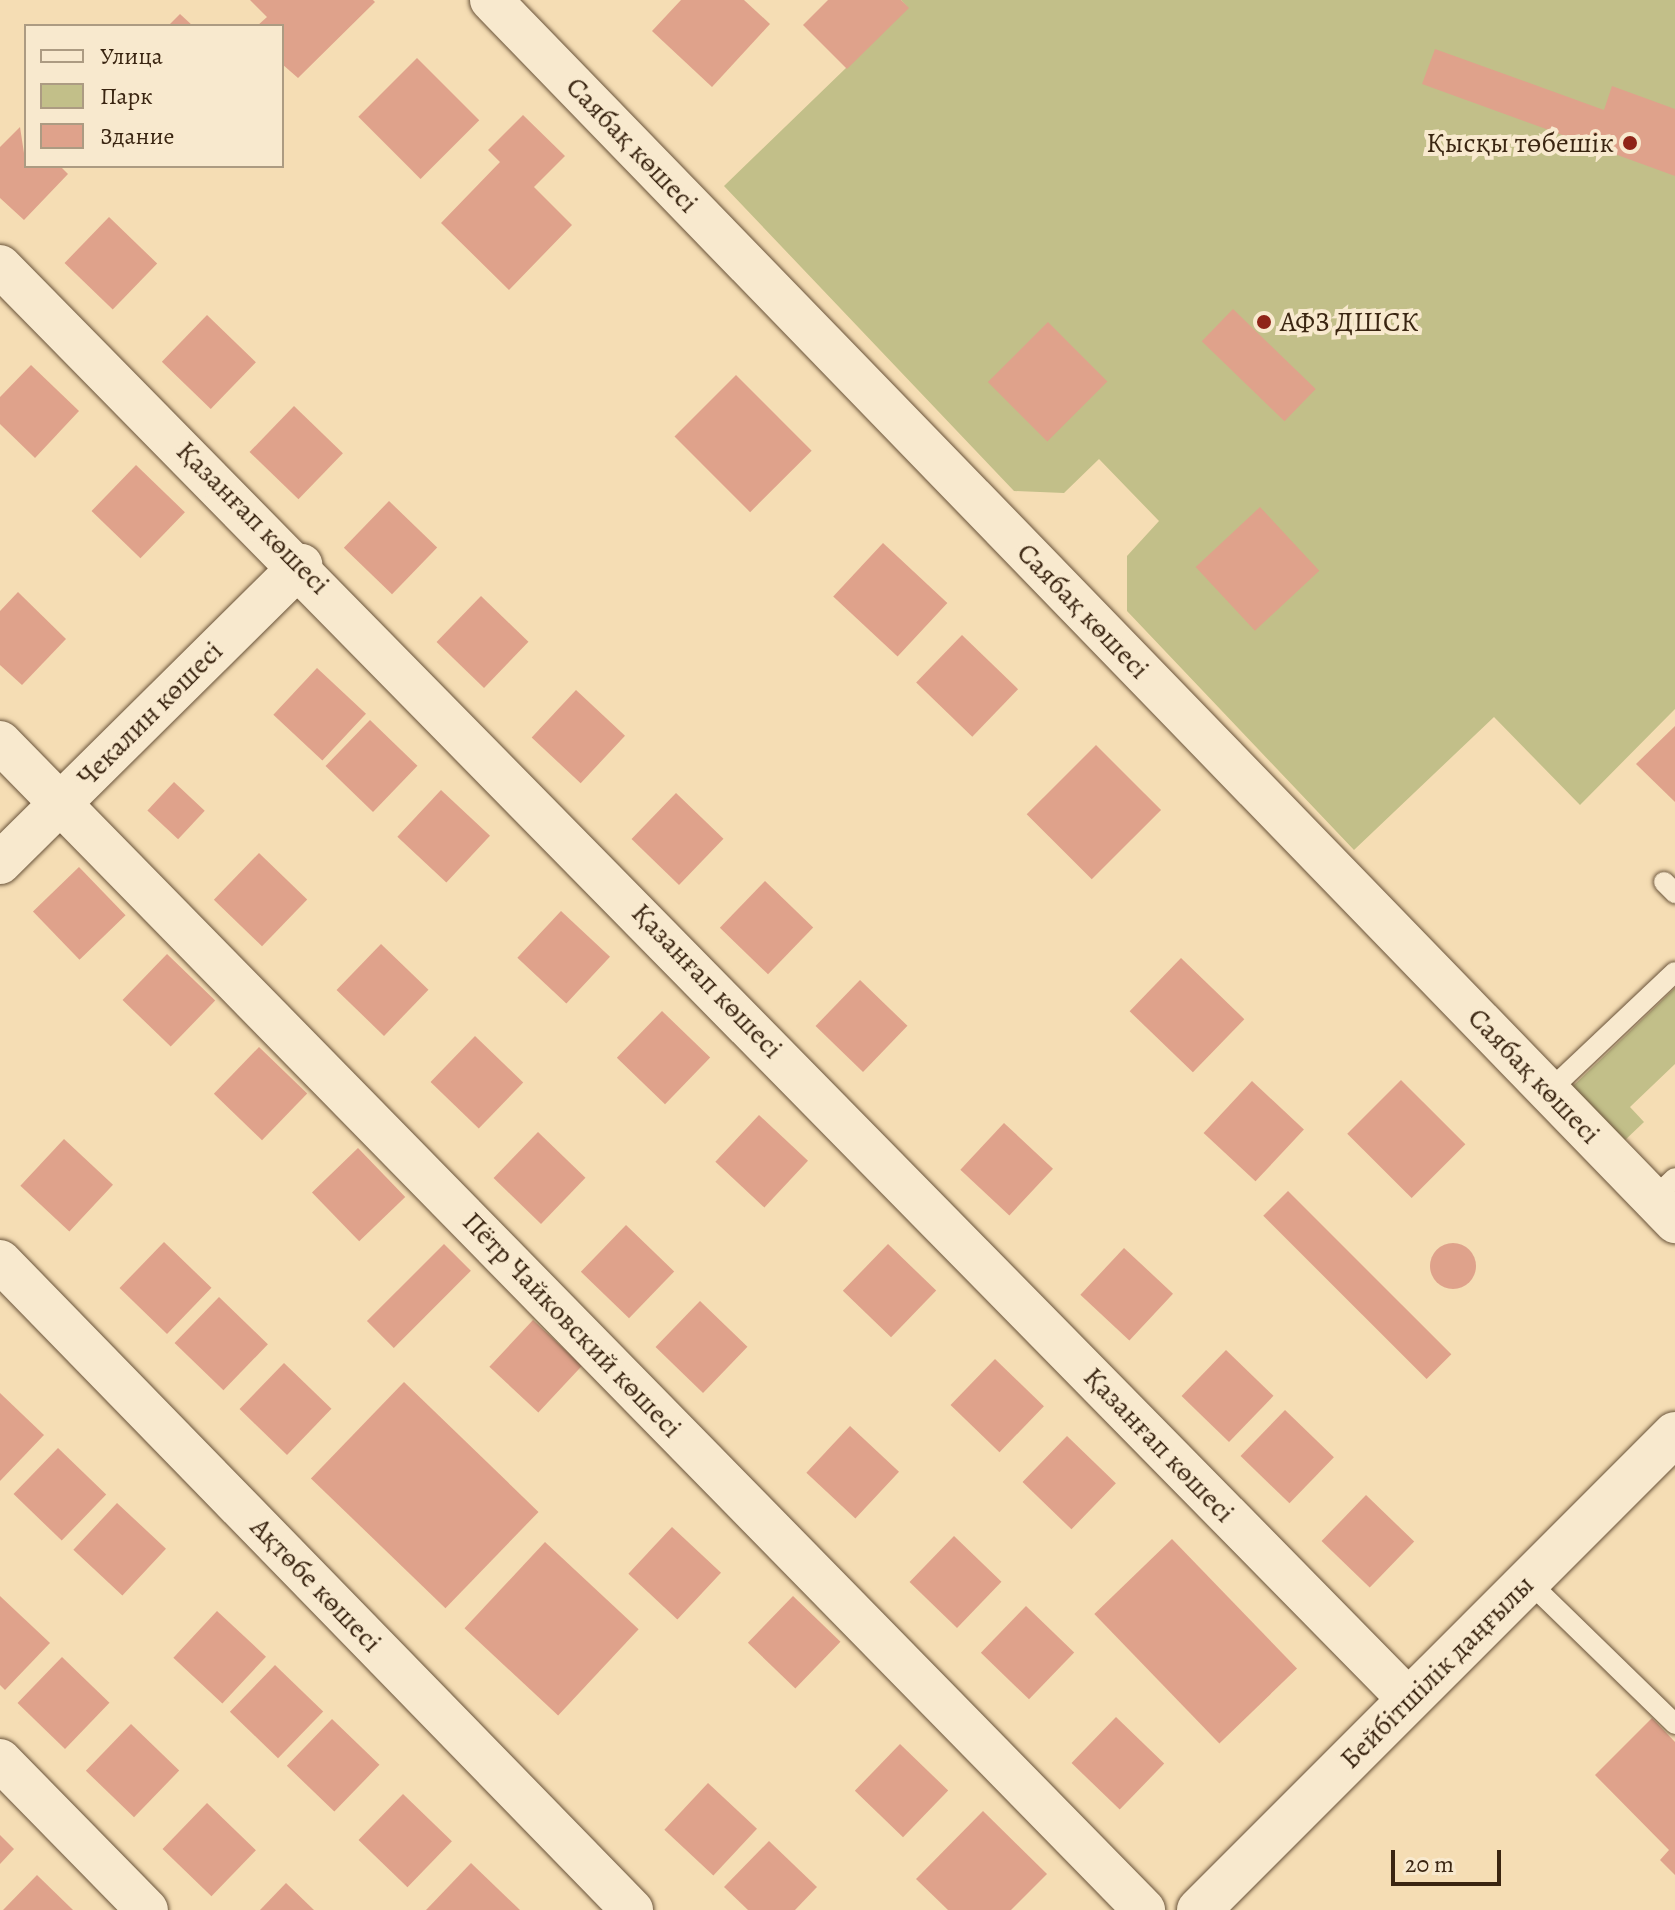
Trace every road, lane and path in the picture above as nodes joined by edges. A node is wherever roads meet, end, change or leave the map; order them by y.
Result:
1 (491, 0) edge
2 (0, 266) edge
3 (301, 565) junction
4 (0, 742) edge
5 (61, 802) junction
6 (0, 863) edge
7 (1675, 972) edge
8 (1549, 1091) junction
9 (1668, 1200) edge
10 (0, 1261) edge
11 (1675, 1434) edge
12 (1528, 1581) junction
13 (1409, 1700) junction
14 (1675, 1724) edge
15 (0, 1760) edge
16 (147, 1910) edge
17 (632, 1910) edge
18 (1144, 1910) edge
19 (1199, 1910) edge

1 - 8 street, Саябақ көшесі
2 - 3 street, Қазанғап көшесі
3 - 5 street, Чекалин көшесі
3 - 13 street, Қазанғап көшесі
4 - 5 street, Пётр Чайковский көшесі
5 - 6 street, Чекалин көшесі
5 - 18 street, Пётр Чайковский көшесі
7 - 8 lane
8 - 9 street, Саябақ көшесі
10 - 17 street, Ақтөбе көшесі
11 - 12 street, Бейбітшілік даңғылы
12 - 13 street, Бейбітшілік даңғылы
12 - 14 lane
13 - 19 street, Бейбітшілік даңғылы
15 - 16 street

